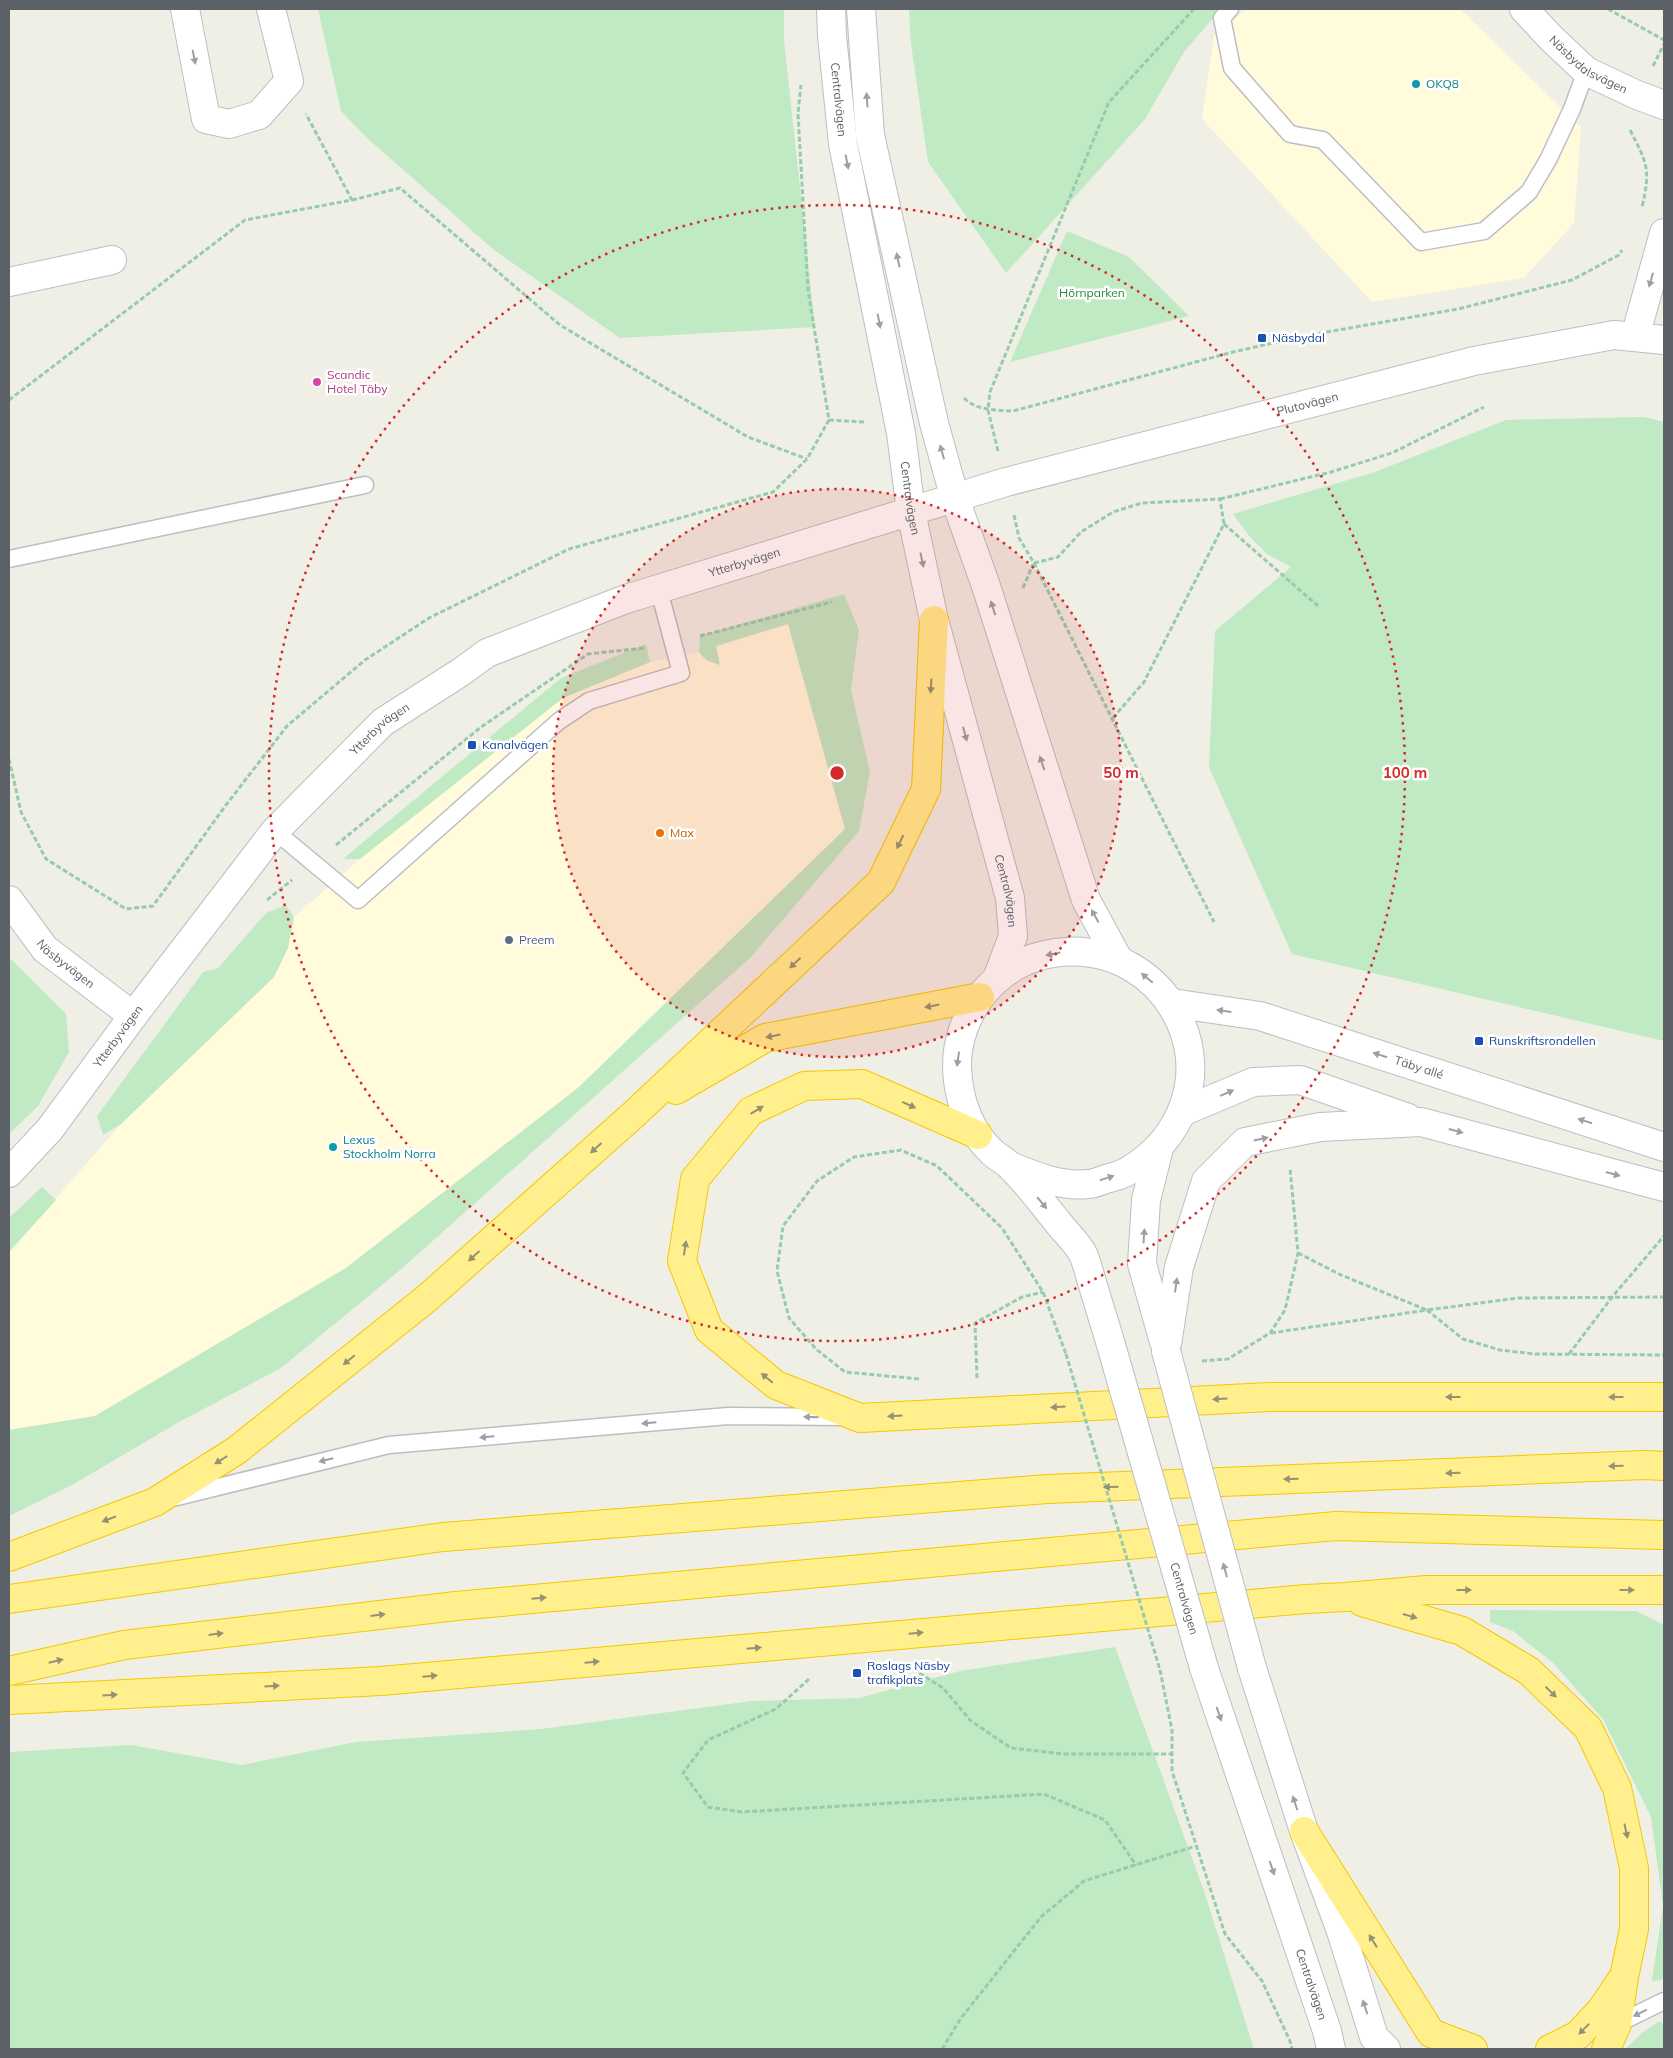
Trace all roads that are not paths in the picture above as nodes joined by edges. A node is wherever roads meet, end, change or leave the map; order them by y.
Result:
1 (184, 9) edge
2 (271, 9) edge
3 (831, 9) edge
4 (861, 9) edge
5 (1230, 9) edge
6 (1524, 9) edge
7 (1586, 71) junction
8 (1664, 105) edge
9 (1664, 233) edge
10 (112, 260) dead end
11 (9, 282) edge
12 (1635, 337) junction
13 (1664, 340) edge
14 (365, 485) dead end
15 (955, 499) junction
16 (911, 512) junction
17 (9, 559) edge
18 (659, 590) junction
19 (934, 620) junction
20 (275, 831) junction
21 (9, 900) edge
22 (1118, 959) junction
23 (989, 988) junction
24 (1172, 1003) junction
25 (133, 1016) junction
26 (1182, 1112) junction
27 (632, 1116) junction
28 (1421, 1122) junction
29 (978, 1135) junction
30 (1664, 1146) edge
31 (1159, 1148) junction
32 (1010, 1166) junction
33 (9, 1173) edge
34 (1664, 1187) edge
35 (1166, 1351) junction
36 (1664, 1397) edge
37 (860, 1418) junction
38 (1664, 1466) edge
39 (155, 1502) junction
40 (1664, 1535) edge
41 (9, 1557) edge
42 (1663, 1591) edge
43 (1346, 1597) junction
44 (9, 1599) edge
45 (9, 1672) edge
46 (9, 1700) edge
47 (1304, 1831) junction
48 (1624, 1977) junction
49 (1664, 2001) edge
50 (1617, 2024) junction
51 (1331, 2049) edge
52 (1386, 2049) edge
53 (1473, 2049) edge
54 (1550, 2049) edge
55 (1606, 2049) edge

1 -> 2 street
3 -> 16 street, Centralvägen
15 -> 4 street
5 - 7 lane
6 - 7 street, Näsbydalsvägen
7 - 8 street, Näsbydalsvägen
9 -> 12 street
10 - 11 street
12 - 13 street, Plutovägen
12 - 15 street, Plutovägen
14 - 17 lane
15 - 16 street, Plutovägen
22 -> 15 street
16 - 18 street, Ytterbyvägen
16 -> 19 street, Centralvägen
18 - 20 street, Ytterbyvägen
18 - 20 lane
19 -> 23 street, Centralvägen
19 -> 27 highway
20 - 25 street, Ytterbyvägen
21 - 25 street, Näsbyvägen
22 -> 23 street, Centralvägen
24 -> 22 street, Centralvägen
23 -> 27 highway
23 -> 29 street, Centralvägen
24 - 26 street, Centralvägen
30 -> 24 street, Täby allé
25 - 33 street, Ytterbyvägen
26 -> 28 street
26 - 31 street, Centralvägen
27 -> 39 highway
28 -> 34 street
35 -> 28 street
29 - 32 street, Centralvägen
37 -> 29 highway
32 -> 31 street, Centralvägen
35 -> 31 street, Centralvägen
32 -> 51 street, Centralvägen, bridge
47 -> 35 street, Centralvägen, bridge
36 -> 37 highway
37 -> 39 lane
38 -> 44 highway
39 -> 41 highway
45 -> 40 highway
43 -> 42 highway
46 -> 43 highway
43 -> 48 highway
52 -> 47 street, Centralvägen
53 -> 47 highway
48 - 50 highway
48 -> 54 highway
49 -> 50 lane
50 - 55 highway

